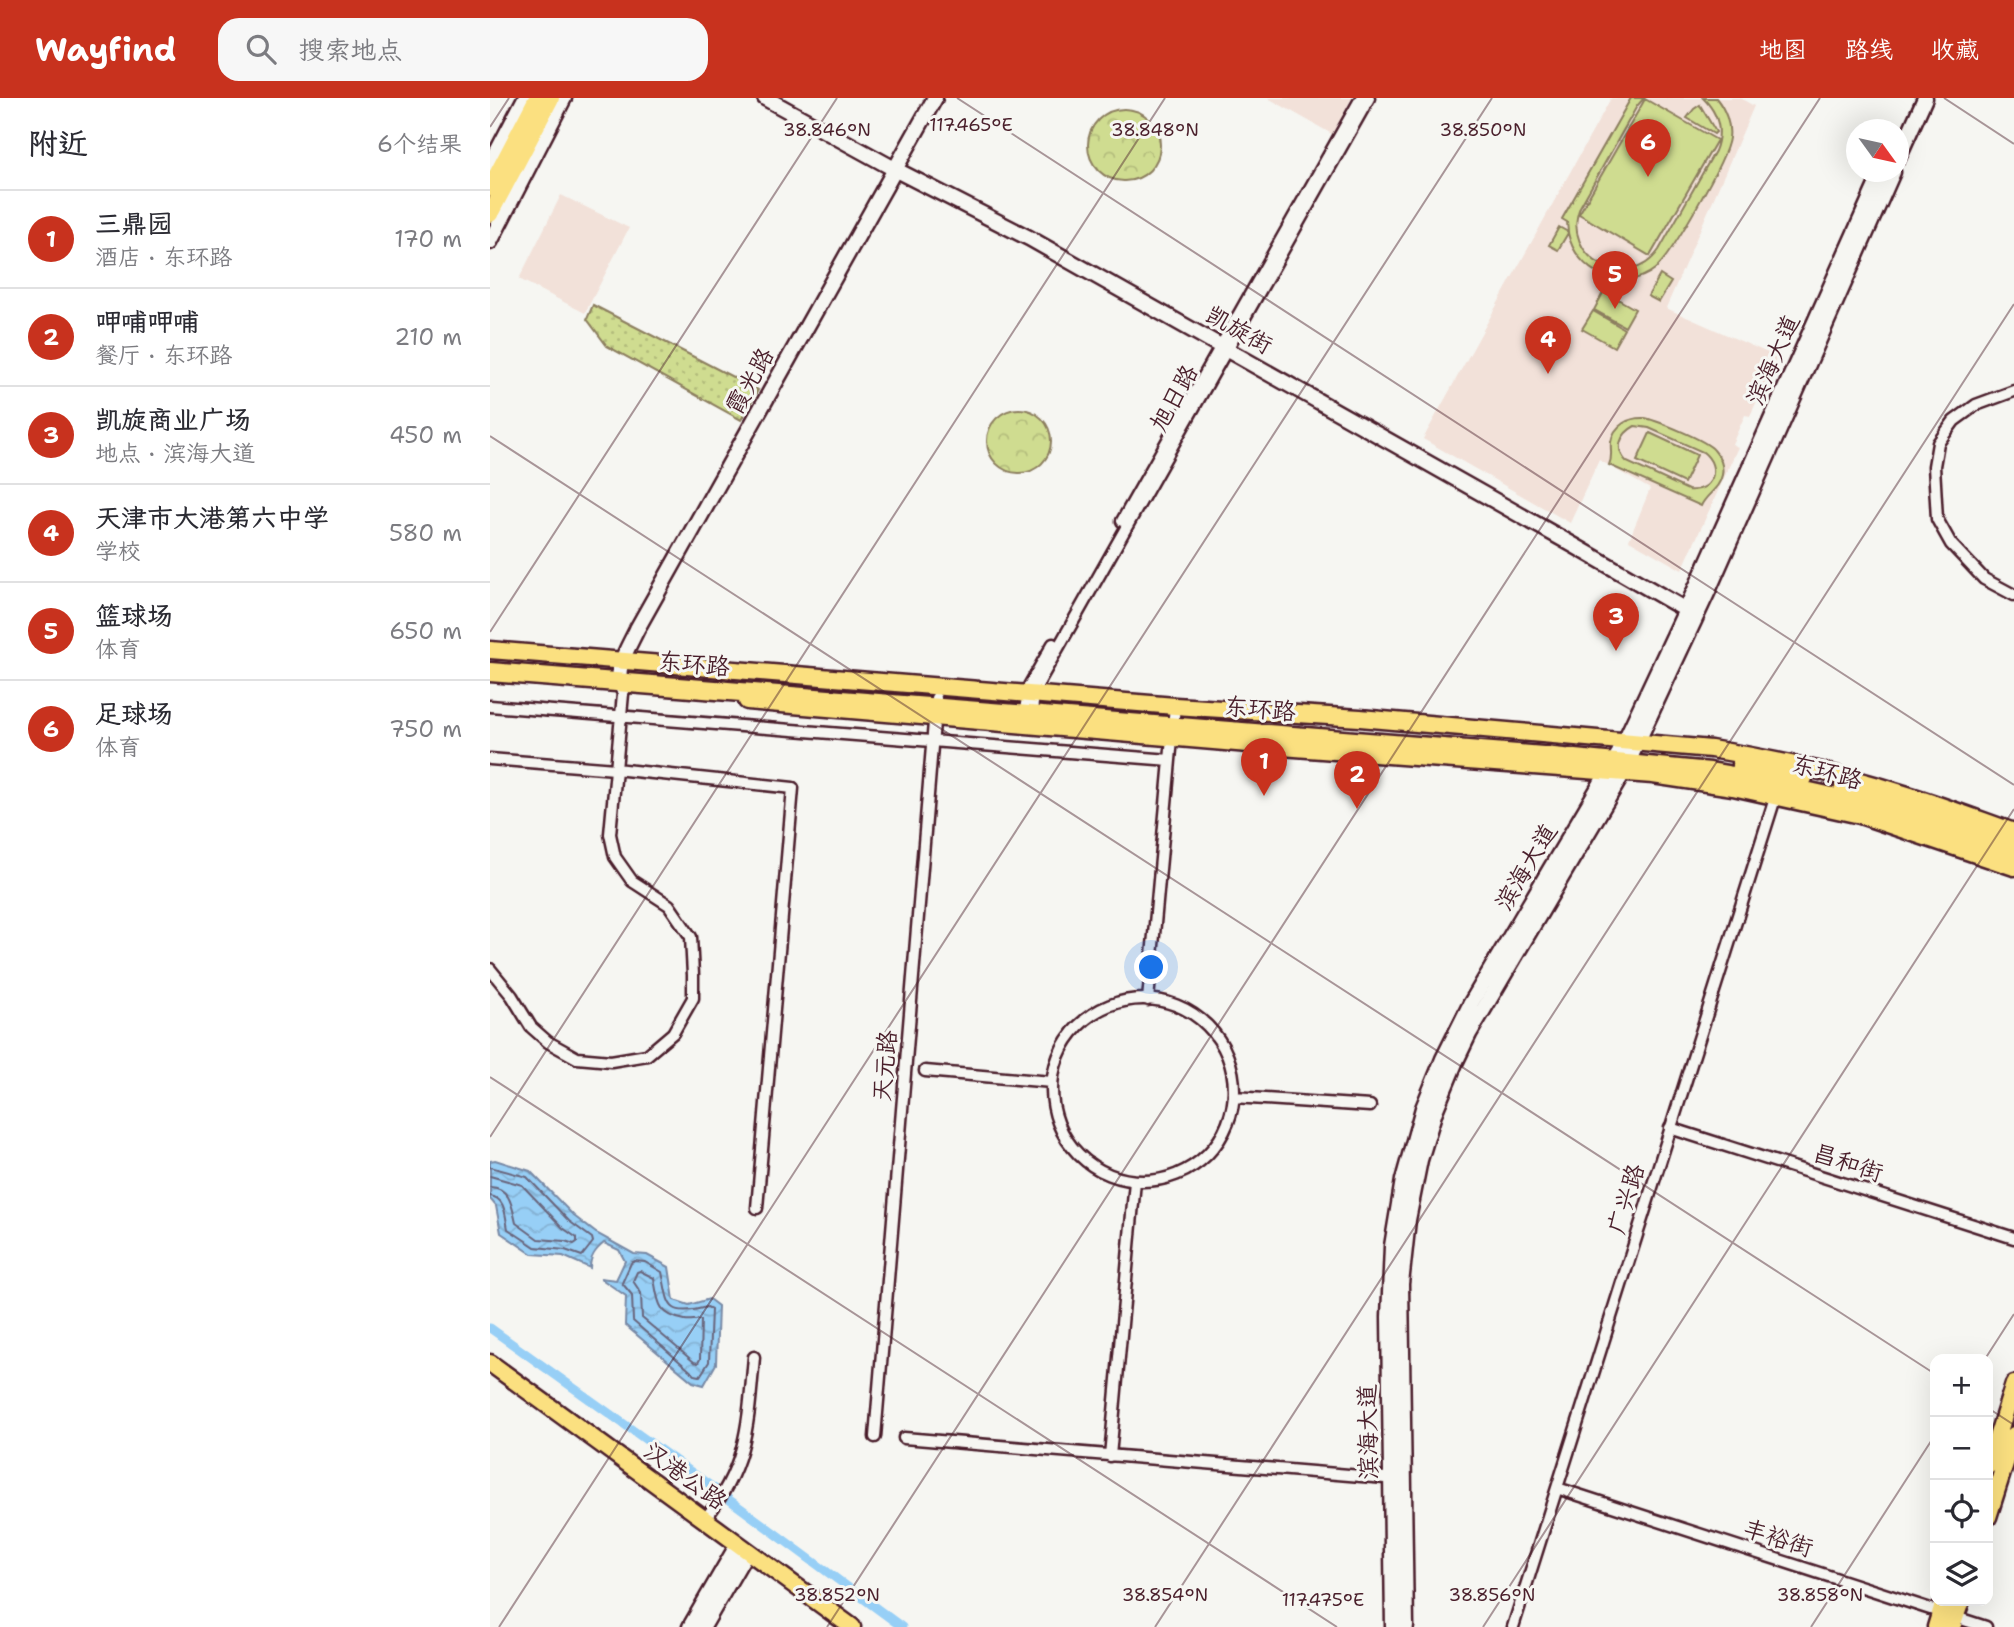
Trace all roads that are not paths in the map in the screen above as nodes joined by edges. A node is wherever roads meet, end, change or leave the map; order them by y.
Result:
1 (525, 98) edge
2 (537, 98) edge
3 (551, 98) edge
4 (564, 98) edge
5 (765, 98) edge
6 (783, 98) edge
7 (935, 98) edge
8 (942, 98) edge
9 (1361, 98) edge
10 (1369, 98) edge
11 (1915, 98) edge
12 (1925, 98) edge
13 (1906, 119) edge
14 (1909, 135) edge
15 (490, 164) edge
16 (900, 167) junction
17 (1878, 182) edge
18 (1889, 182) edge
19 (490, 188) edge
20 (490, 215) edge
21 (490, 242) edge
22 (1225, 345) junction
23 (2014, 391) edge
24 (2014, 595) edge
25 (1687, 606) junction
26 (490, 650) edge
27 (490, 662) edge
28 (490, 672) edge
29 (623, 674) junction
30 (490, 680) edge
31 (490, 706) edge
32 (935, 707) junction
33 (1028, 709) junction
34 (621, 717) junction
35 (1173, 721) junction
36 (932, 740) junction
37 (1623, 758) junction
38 (490, 759) edge
39 (1170, 760) junction
40 (615, 769) junction
41 (1778, 790) junction
42 (2014, 832) edge
43 (2014, 841) edge
44 (2014, 857) edge
45 (2014, 867) edge
46 (490, 969) edge
47 (1149, 1000) junction
48 (925, 1071) dead end
49 (1052, 1082) junction
50 (1234, 1097) junction
51 (1370, 1106) dead end
52 (1670, 1128) junction
53 (1135, 1181) junction
54 (757, 1208) dead end
55 (2014, 1238) edge
56 (754, 1357) dead end
57 (490, 1363) edge
58 (490, 1371) edge
59 (2014, 1384) edge
60 (2014, 1435) edge
61 (875, 1437) dead end
62 (904, 1438) dead end
63 (1993, 1450) edge
64 (1110, 1455) junction
65 (1398, 1479) junction
66 (1557, 1488) junction
67 (1993, 1501) edge
68 (705, 1519) junction
69 (741, 1550) junction
70 (1946, 1617) edge
71 (690, 1627) edge
72 (703, 1627) edge
73 (842, 1627) edge
74 (852, 1627) edge
75 (1393, 1627) edge
76 (1406, 1627) edge
77 (1513, 1627) edge
78 (1986, 1627) edge

1 - 15 main road
2 - 19 main road
3 - 20 main road
4 - 21 main road
5 - 16 main road, 凯旋街
6 - 16 main road, 凯旋街
7 - 16 main road, 霞光路
8 - 16 main road, 霞光路
9 - 22 street, 旭日路
10 - 22 street, 旭日路
11 - 13 main road
12 - 14 main road
16 - 22 main road, 凯旋街
16 - 29 main road, 霞光路
17 - 25 main road, 滨海大道
18 - 37 main road, 滨海大道
22 - 25 main road, 凯旋街
22 - 33 street, 旭日路
23 - 24 street
25 - 37 main road, 滨海大道
26 - 29 main road
27 - 29 highway, 东环路
28 - 29 highway, 东环路
29 - 30 main road
29 - 32 highway, 东环路
29 - 33 main road
29 - 34 street, 霞光路
31 - 34 street
32 - 33 highway, 东环路
32 - 36 street, 天元路
33 - 35 highway, 东环路
34 - 36 street
34 - 40 street, 霞光路
35 - 37 highway, 东环路
35 - 39 street
36 - 39 street
36 - 61 street, 天元路
37 - 41 highway, 东环路
37 - 42 main road
37 - 43 highway, 东环路
37 - 65 main road, 滨海大道
38 - 40 street
39 - 47 street
40 - 46 street, 霞光路
40 - 54 street
41 - 44 highway, 东环路
41 - 45 main road
41 - 52 street, 广兴路
47 - 49 street
47 - 50 street
48 - 49 street
49 - 53 street
50 - 51 street
50 - 53 street
52 - 55 street, 昌和街
52 - 66 street, 广兴路
53 - 64 street
56 - 68 street
57 - 68 main road, 汉港公路
58 - 69 main road, 汉港公路
59 - 63 main road
60 - 67 main road
62 - 64 street
64 - 65 street
65 - 75 main road, 滨海大道
65 - 76 main road, 滨海大道
66 - 70 street, 丰裕街
66 - 77 street, 广兴路
68 - 69 main road, 汉港公路
69 - 71 main road
69 - 72 main road
69 - 73 main road, 汉港公路
69 - 74 main road, 汉港公路
70 - 78 street, 丰裕街

